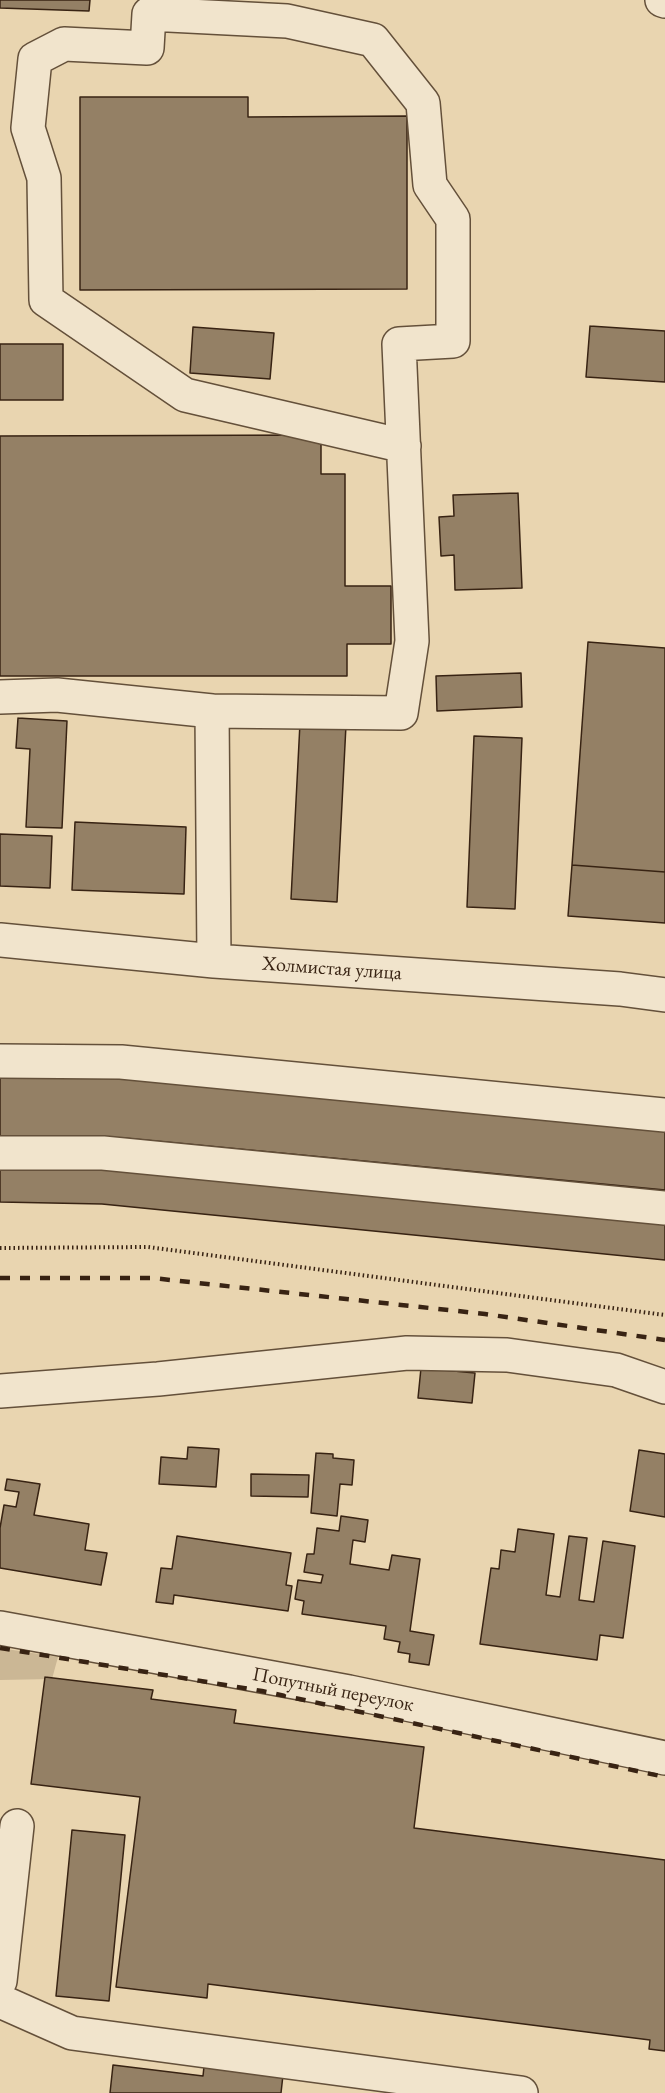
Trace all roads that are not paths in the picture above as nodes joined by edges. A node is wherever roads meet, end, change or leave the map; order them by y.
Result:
1 (404, 446) junction
2 (0, 697) edge
3 (212, 711) junction
4 (0, 940) edge
5 (214, 961) junction
6 (665, 995) edge
7 (0, 1061) edge
8 (665, 1115) edge
9 (0, 1153) edge
10 (665, 1208) edge
11 (665, 1387) edge
12 (0, 1391) edge
13 (0, 1628) edge
14 (665, 1758) edge
15 (17, 1826) dead end
16 (0, 1981) edge
17 (0, 2001) edge
18 (521, 2093) edge

1 - 1 street
1 - 3 street
2 - 3 street
3 - 5 street
4 - 5 street, Холмистая улица
5 - 6 street, Холмистая улица
7 - 8 street
9 - 10 street
11 - 12 street
13 - 14 street, Попутный переулок
15 - 16 street
17 - 18 street

